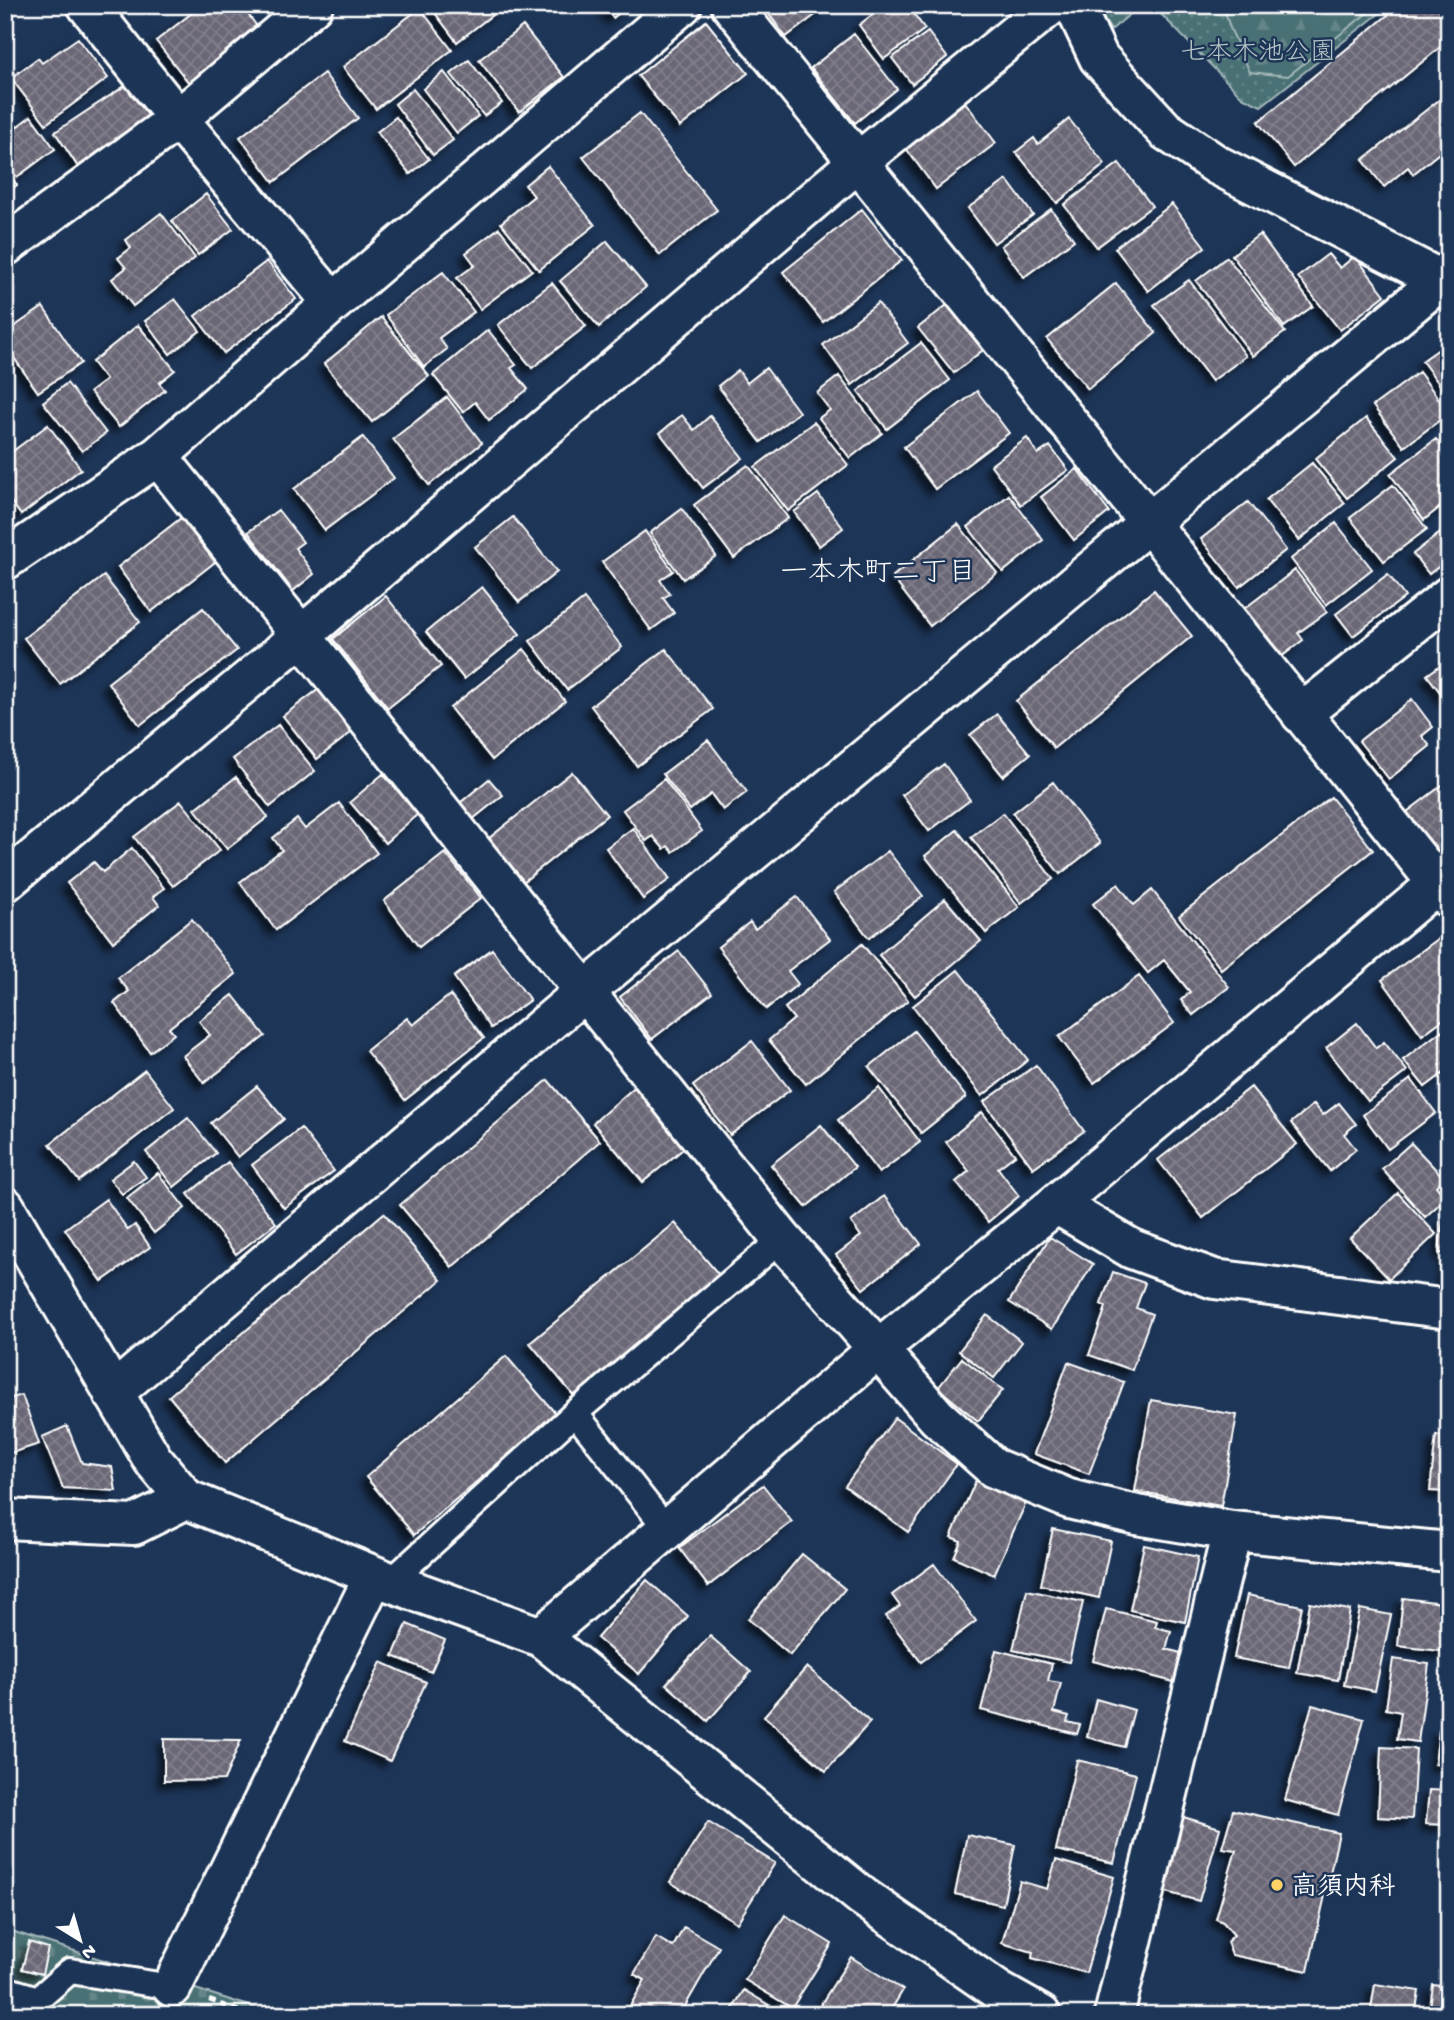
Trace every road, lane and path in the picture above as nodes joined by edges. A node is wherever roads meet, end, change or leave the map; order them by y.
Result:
1 (87, 5) edge
2 (313, 5) edge
3 (682, 5) edge
4 (730, 5) edge
5 (1051, 5) edge
6 (1074, 5) edge
7 (178, 119) junction
8 (857, 163) junction
9 (5, 246) edge
10 (1445, 282) edge
11 (333, 303) junction
12 (158, 456) junction
13 (1148, 521) junction
14 (5, 560) edge
15 (1449, 596) edge
16 (301, 636) junction
17 (1301, 714) junction
18 (5, 883) edge
19 (1443, 891) edge
20 (584, 992) junction
21 (1056, 1204) junction
22 (5, 1208) edge
23 (782, 1239) junction
24 (1449, 1310) edge
25 (877, 1350) junction
26 (113, 1393) junction
27 (575, 1413) junction
28 (186, 1499) junction
29 (5, 1519) edge
30 (666, 1528) junction
31 (1232, 1531) junction
32 (1449, 1552) edge
33 (382, 1579) junction
34 (541, 1637) junction
35 (173, 1987) joint
36 (5, 1989) edge
37 (1041, 2015) edge
38 (1114, 2015) edge

1 - 7 street
2 - 7 street
3 - 11 street
4 - 8 street
5 - 8 street
6 - 10 street
7 - 9 street
7 - 11 street
8 - 13 street
8 - 16 street
10 - 13 street
11 - 12 street
12 - 14 street
12 - 16 street
13 - 17 street
13 - 20 street
15 - 17 street
16 - 18 street
16 - 20 street
17 - 19 street
19 - 21 street
20 - 23 street
20 - 26 street
21 - 24 street
21 - 25 street
22 - 26 street
23 - 25 street
23 - 27 lane
25 - 30 street
25 - 31 street
26 - 28 street
27 - 30 lane
27 - 33 lane
28 - 29 street
28 - 33 street
30 - 34 street
31 - 32 street
31 - 38 street
33 - 34 street
33 - 35 street
34 - 37 street
35 - 36 lane

